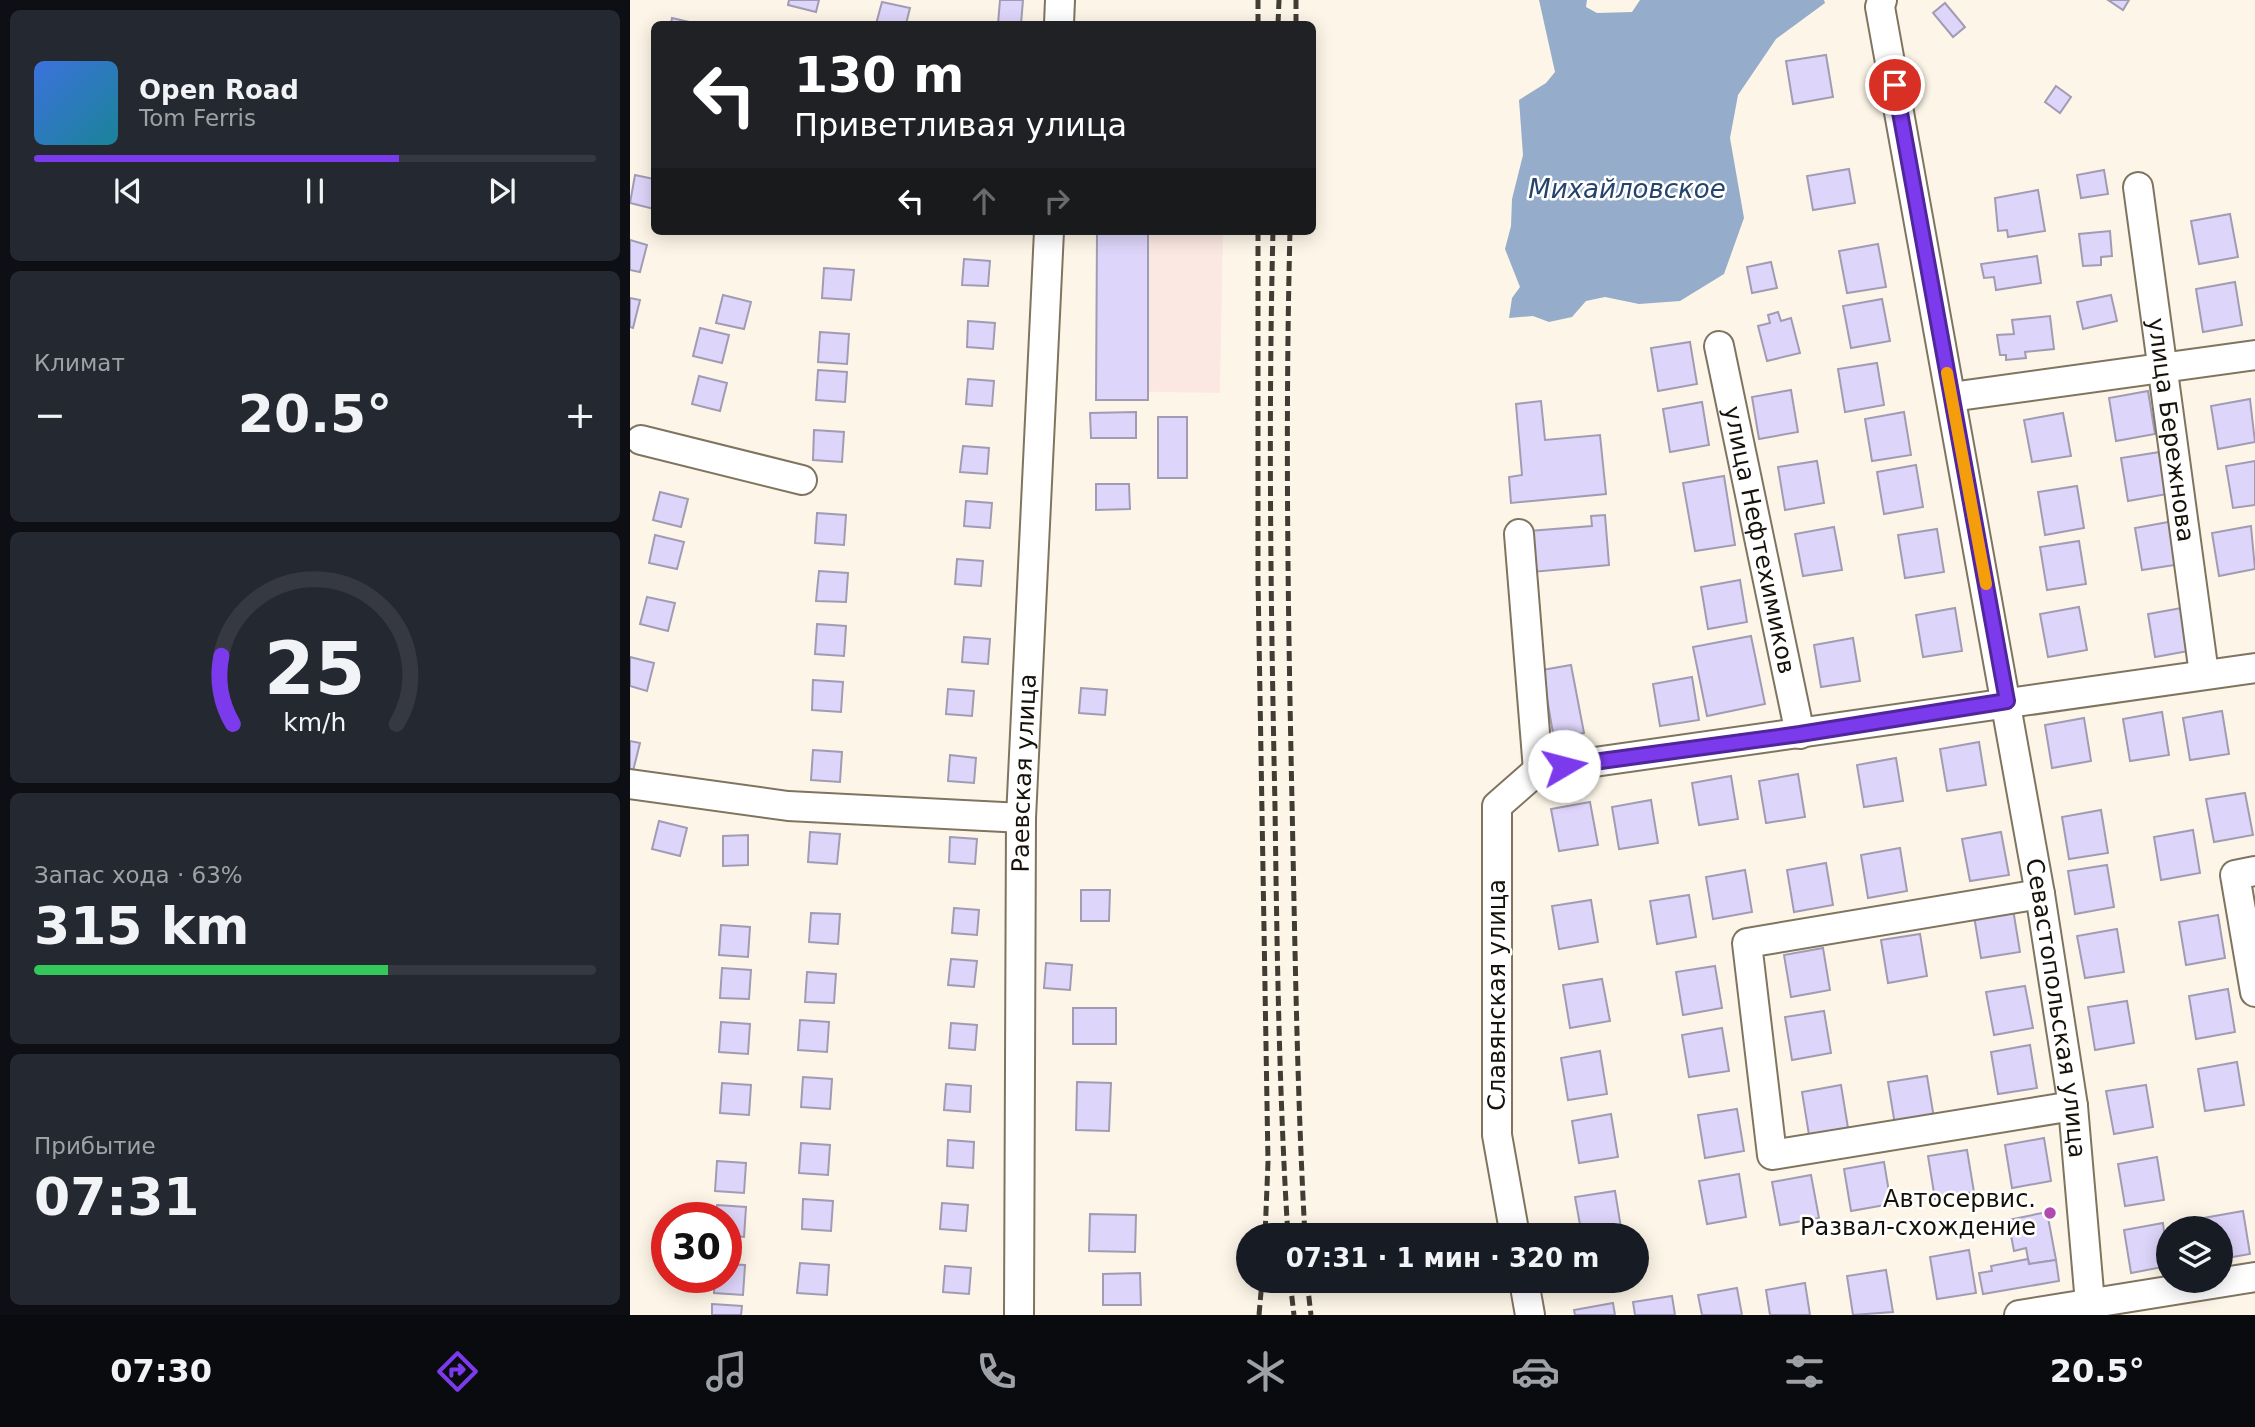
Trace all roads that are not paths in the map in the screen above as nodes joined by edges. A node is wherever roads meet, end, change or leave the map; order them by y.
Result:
1 (1060, 0) edge
2 (1882, 0) edge
3 (1059, 21) edge
4 (2138, 187) dead end
5 (1049, 235) edge
6 (1718, 346) dead end
7 (2255, 355) edge
8 (2161, 368) junction
9 (1951, 397) junction
10 (641, 440) dead end
11 (802, 480) dead end
12 (1519, 534) dead end
13 (2255, 668) edge
14 (2204, 674) junction
15 (2007, 701) junction
16 (1800, 734) junction
17 (1538, 770) junction
18 (630, 784) edge
19 (1021, 818) junction
20 (2255, 871) edge
21 (2040, 894) junction
22 (2255, 992) edge
23 (2073, 1106) junction
24 (1513, 1223) edge
25 (2255, 1277) edge
26 (1526, 1293) edge
27 (2090, 1309) edge
28 (1019, 1315) edge
29 (1530, 1315) edge
30 (2019, 1315) edge

1 - 3 street
2 - 9 street, Севастопольская улица
4 - 8 street, улица Бережнова
5 - 19 street, Раевская улица
6 - 16 street, улица Нефтехимиков
7 - 8 street
8 - 9 street
8 - 14 street, улица Бережнова
9 - 15 street, Севастопольская улица
10 - 11 street
12 - 17 street
13 - 14 street
14 - 15 street
15 - 16 street
15 - 21 street, Севастопольская улица
16 - 17 street
17 - 24 street, Славянская улица
18 - 19 street
19 - 28 street, Раевская улица
20 - 22 street
21 - 23 street, Севастопольская улица
21 - 23 street
23 - 27 street, Севастопольская улица
25 - 27 street
26 - 29 street
27 - 30 street

